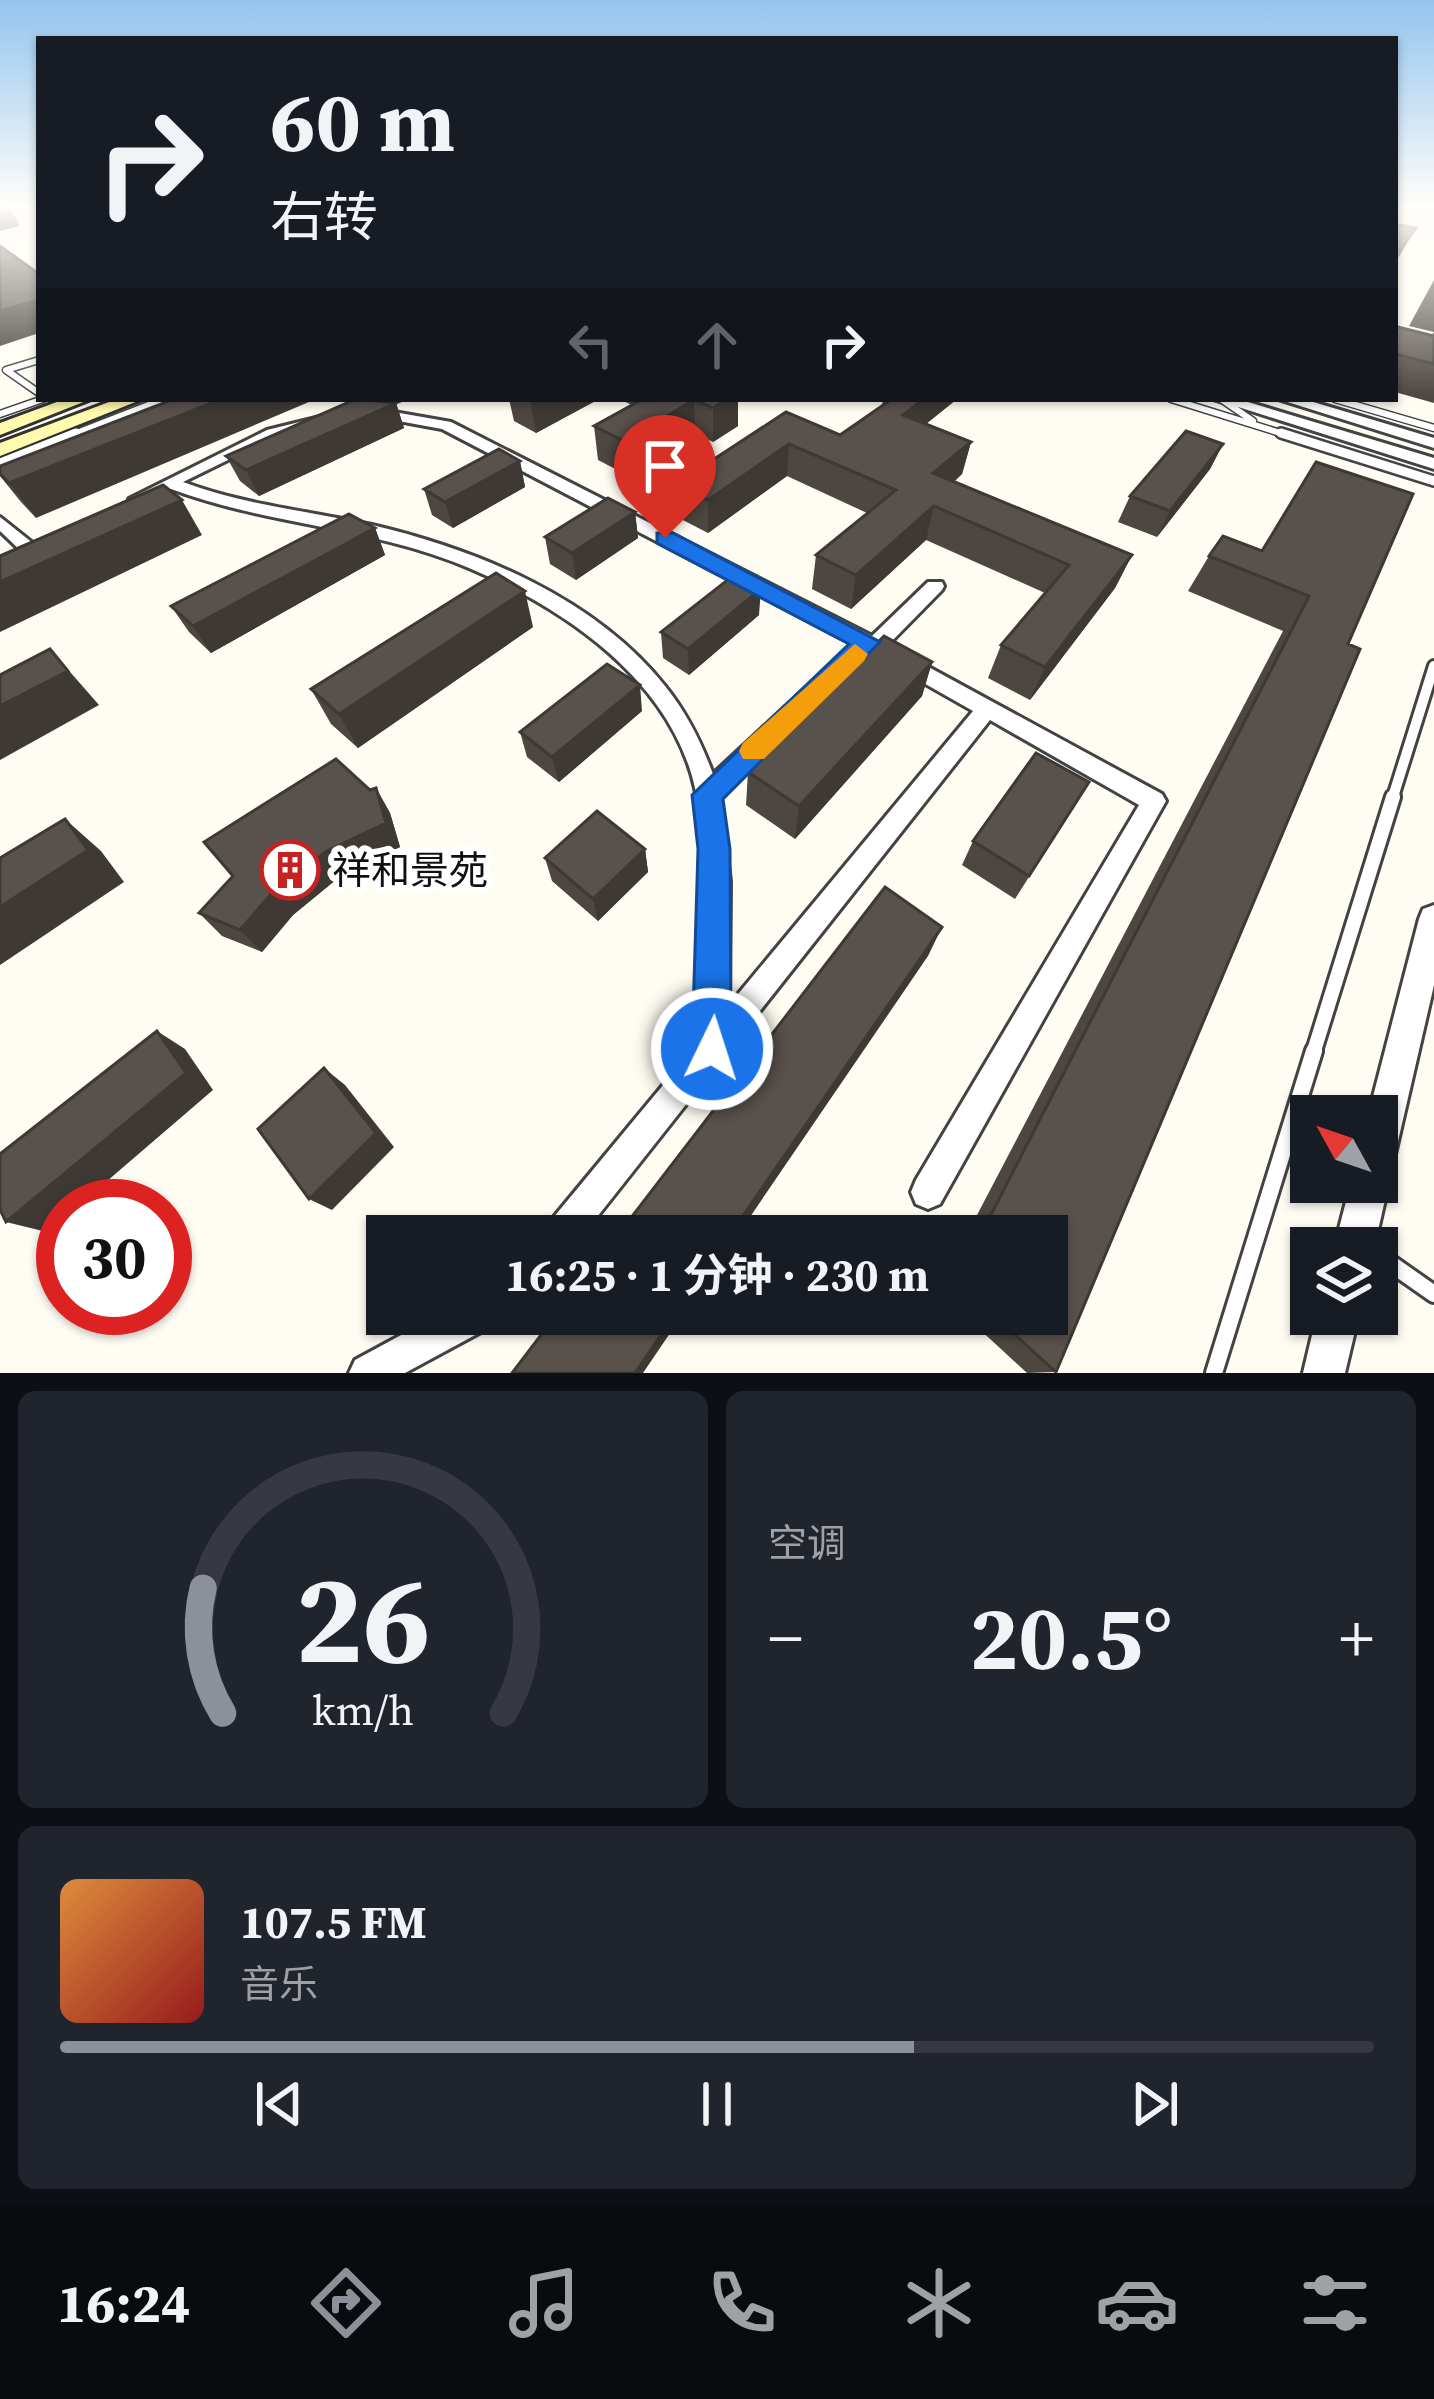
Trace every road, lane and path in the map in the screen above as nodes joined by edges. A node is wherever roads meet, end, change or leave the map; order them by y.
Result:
1 (36, 361) edge
2 (3, 371) edge
3 (36, 393) edge
4 (36, 398) edge
5 (74, 402) edge
6 (126, 402) edge
7 (156, 402) edge
8 (1181, 402) edge
9 (1225, 402) edge
10 (1231, 402) edge
11 (1296, 402) edge
12 (1345, 402) edge
13 (0, 415) edge
14 (1263, 428) junction
15 (1434, 428) edge
16 (0, 429) edge
17 (1434, 443) edge
18 (0, 450) edge
19 (0, 463) edge
20 (1434, 464) edge
21 (1434, 481) edge
22 (170, 483) junction
23 (109, 513) edge
24 (0, 522) edge
25 (48, 540) edge
26 (935, 586) dead end
27 (871, 644) junction
28 (1434, 666) edge
29 (985, 711) junction
30 (707, 795) junction
31 (1434, 919) edge
32 (712, 1049) junction
33 (1391, 1095) edge
34 (928, 1192) dead end
35 (577, 1215) edge
36 (1398, 1270) edge
37 (1434, 1294) edge
38 (438, 1335) edge
39 (1333, 1335) edge
40 (368, 1373) edge
41 (1214, 1373) edge
42 (1324, 1373) edge

1 - 2 lane
2 - 3 lane
4 - 13 lane
5 - 16 main road
6 - 18 main road
7 - 19 lane
8 - 14 lane
9 - 14 lane
10 - 20 street
11 - 17 street
12 - 15 lane
14 - 21 lane
22 - 23 street
22 - 27 street
22 - 30 street
24 - 25 street
26 - 27 street
27 - 29 street
27 - 30 street
28 - 41 lane
29 - 32 street
29 - 34 street
30 - 32 street
31 - 33 street
32 - 35 street
36 - 37 lane
38 - 40 street
39 - 42 street

